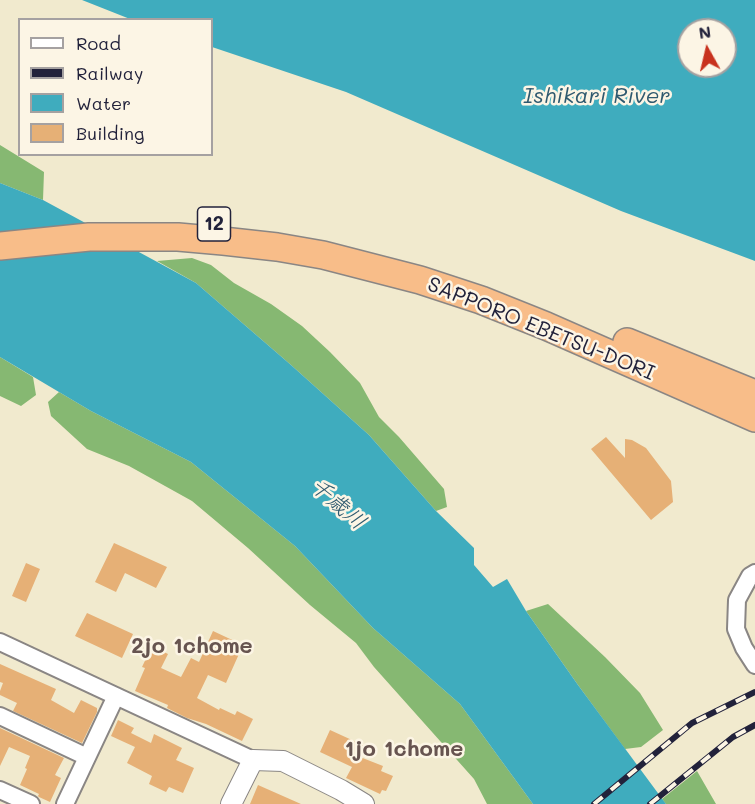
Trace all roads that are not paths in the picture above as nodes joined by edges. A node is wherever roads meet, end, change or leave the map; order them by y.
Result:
1 (0, 230) edge
2 (0, 246) edge
3 (422, 272) junction
4 (755, 394) edge
5 (755, 418) edge
6 (755, 573) edge
7 (0, 642) edge
8 (755, 665) edge
9 (116, 696) junction
10 (0, 716) edge
11 (87, 757) junction
12 (253, 760) junction
13 (0, 790) edge
14 (31, 804) edge
15 (65, 804) edge
16 (231, 804) edge
17 (364, 804) edge

1 - 3 highway, SAPPORO EBETSU-DORI / 12
2 - 3 highway, SAPPORO EBETSU-DORI / 12
3 - 4 highway, SAPPORO EBETSU-DORI / 12
3 - 5 highway, SAPPORO EBETSU-DORI / 12
6 - 8 street
7 - 9 street
9 - 11 street
9 - 12 street
10 - 11 street
11 - 15 street
12 - 16 street
12 - 17 street
13 - 14 street

